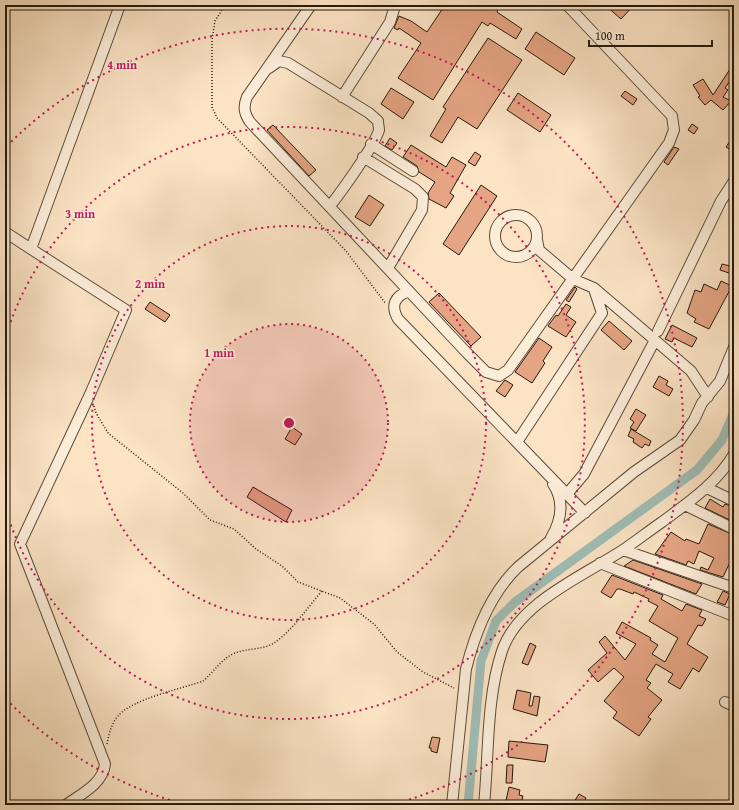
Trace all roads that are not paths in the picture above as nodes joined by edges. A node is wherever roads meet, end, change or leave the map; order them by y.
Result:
1 (120, 5) edge
2 (311, 5) edge
3 (392, 5) edge
4 (567, 5) edge
5 (282, 46) junction
6 (288, 63) junction
7 (264, 72) junction
8 (342, 97) junction
9 (371, 144) junction
10 (388, 155) junction
11 (364, 157) junction
12 (383, 169) junction
13 (413, 171) dead end
14 (734, 181) edge
15 (330, 206) junction
16 (5, 232) edge
17 (538, 245) junction
18 (31, 249) junction
19 (388, 268) junction
20 (573, 279) junction
21 (594, 288) junction
22 (409, 291) junction
23 (656, 335) junction
24 (734, 348) edge
25 (708, 396) junction
26 (517, 442) junction
27 (734, 454) edge
28 (731, 465) edge
29 (546, 472) junction
30 (707, 488) junction
31 (566, 494) junction
32 (734, 501) edge
33 (685, 505) junction
34 (585, 513) junction
35 (734, 529) edge
36 (550, 540) junction
37 (622, 550) junction
38 (600, 563) junction
39 (734, 588) edge
40 (734, 616) edge
41 (66, 805) edge
42 (452, 805) edge
43 (484, 805) edge

1 - 18 street
2 - 5 street
3 - 8 street
4 - 20 street
5 - 6 street
5 - 7 street
6 - 7 street
6 - 8 street
7 - 15 street
8 - 9 street
9 - 10 street
9 - 11 street
10 - 12 street
10 - 13 street
11 - 12 street
11 - 15 street
12 - 19 street
14 - 23 street
15 - 19 street
16 - 18 street
17 - 17 street
17 - 20 street
18 - 41 street
19 - 22 street
20 - 21 street
20 - 22 street
21 - 23 street
21 - 26 street
22 - 26 street
23 - 25 street
23 - 31 street
24 - 25 street
25 - 34 street
26 - 29 street
27 - 28 street
28 - 30 street
29 - 31 street
29 - 36 street
30 - 32 street
30 - 33 street
31 - 34 street
33 - 35 street
33 - 37 street
34 - 36 street
36 - 42 street
37 - 38 street
37 - 39 street
38 - 40 street
38 - 43 street

